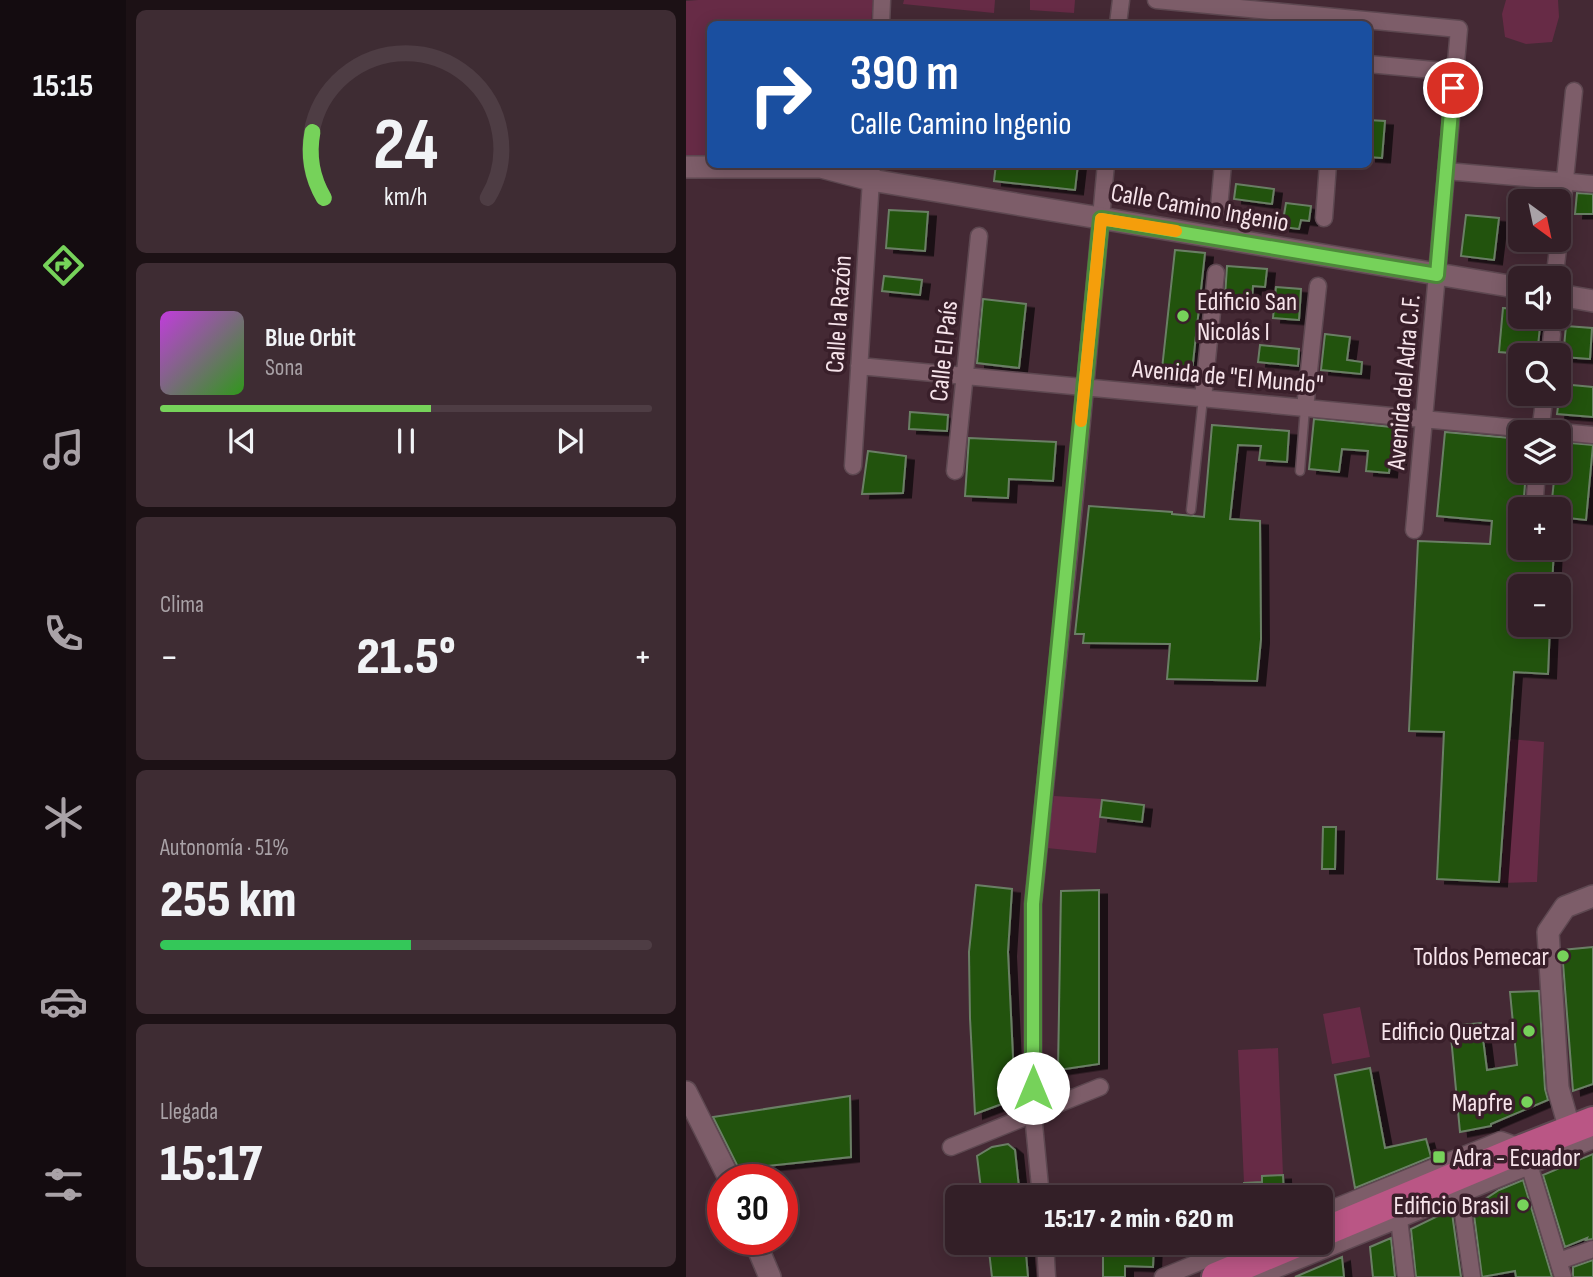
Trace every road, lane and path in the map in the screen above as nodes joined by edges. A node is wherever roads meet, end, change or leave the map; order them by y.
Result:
1 (882, 0) edge
2 (1121, 0) edge
3 (1156, 0) edge
4 (1238, 8) junction
5 (881, 21) edge
6 (1118, 21) edge
7 (1237, 21) edge
8 (1341, 21) edge
9 (1372, 23) edge
10 (1372, 64) edge
11 (1455, 72) junction
12 (1574, 91) dead end
13 (686, 167) edge
14 (707, 167) edge
15 (831, 168) edge
16 (1106, 168) edge
17 (1223, 168) edge
18 (1328, 168) edge
19 (1446, 171) junction
20 (871, 172) edge
21 (1565, 181) junction
22 (1593, 184) edge
23 (1564, 189) edge
24 (1219, 208) dead end
25 (1324, 218) dead end
26 (1101, 219) junction
27 (979, 236) dead end
28 (1558, 252) edge
29 (1556, 265) dead end
30 (1216, 273) dead end
31 (1437, 275) junction
32 (1318, 286) dead end
33 (1508, 286) edge
34 (1571, 297) edge
35 (1593, 301) edge
36 (1552, 334) dead end
37 (1551, 343) edge
38 (859, 366) junction
39 (964, 376) junction
40 (1084, 387) junction
41 (1203, 398) junction
42 (1305, 408) junction
43 (1424, 419) junction
44 (1508, 428) edge
45 (1571, 433) edge
46 (1593, 435) edge
47 (853, 466) dead end
48 (955, 471) dead end
49 (1300, 471) dead end
50 (1191, 510) dead end
51 (1414, 530) dead end
52 (1593, 896) edge
53 (1593, 906) edge
54 (1565, 907) junction
55 (1100, 1087) dead end
56 (686, 1092) edge
57 (1033, 1114) junction
58 (1585, 1131) edge
59 (951, 1147) dead end
60 (1527, 1158) junction
61 (722, 1164) edge
62 (1458, 1176) junction
63 (1040, 1185) edge
64 (1397, 1201) junction
65 (1333, 1208) edge
66 (1333, 1228) edge
67 (1593, 1249) edge
68 (761, 1255) edge
69 (1046, 1255) edge
70 (1277, 1255) edge
71 (1261, 1265) edge
72 (1561, 1269) edge
73 (770, 1277) edge
74 (1047, 1277) edge
75 (1163, 1277) edge
76 (1216, 1277) edge
77 (1406, 1277) edge
78 (1472, 1277) edge

1 - 5 street
2 - 6 street
3 - 4 street
4 - 7 street
4 - 8 street
9 - 11 street, Avenida del Adra C.F.
10 - 11 street
11 - 19 street, Avenida del Adra C.F.
12 - 21 street
13 - 14 street, Calle Camino Ingenio
15 - 20 street, Calle Camino Ingenio
16 - 26 street
17 - 24 street
18 - 25 street
19 - 21 street
19 - 31 street, Avenida del Adra C.F.
20 - 26 street, Calle Camino Ingenio
20 - 38 street, Calle la Razón
21 - 22 street
21 - 23 street
26 - 31 street, Calle Camino Ingenio
26 - 40 street
27 - 39 street, Calle El País
28 - 29 street
30 - 41 street
31 - 33 street, Calle Camino Ingenio
31 - 43 street, Avenida del Adra C.F.
32 - 42 street
34 - 35 street
36 - 37 street
38 - 39 street, Avenida de "El Mundo"
38 - 47 street, Calle la Razón
39 - 40 street, Avenida de "El Mundo"
39 - 48 street, Calle El País
40 - 41 street, Avenida de "El Mundo"
40 - 57 street
41 - 42 street, Avenida de "El Mundo"
41 - 50 lane
42 - 43 street, Avenida de "El Mundo"
42 - 49 lane
43 - 44 street, Avenida de "El Mundo"
43 - 51 street, Avenida del Adra C.F.
45 - 46 street, Avenida de "El Mundo"
52 - 54 street
53 - 54 street
54 - 58 street
55 - 57 street
56 - 61 street
57 - 59 street
57 - 63 street
58 - 60 highway
60 - 62 highway
60 - 65 street
60 - 71 street
60 - 72 street
62 - 64 highway
62 - 78 street
64 - 66 highway
64 - 77 street
67 - 72 street
68 - 73 street
69 - 74 street
70 - 71 highway
71 - 75 street
71 - 76 highway

